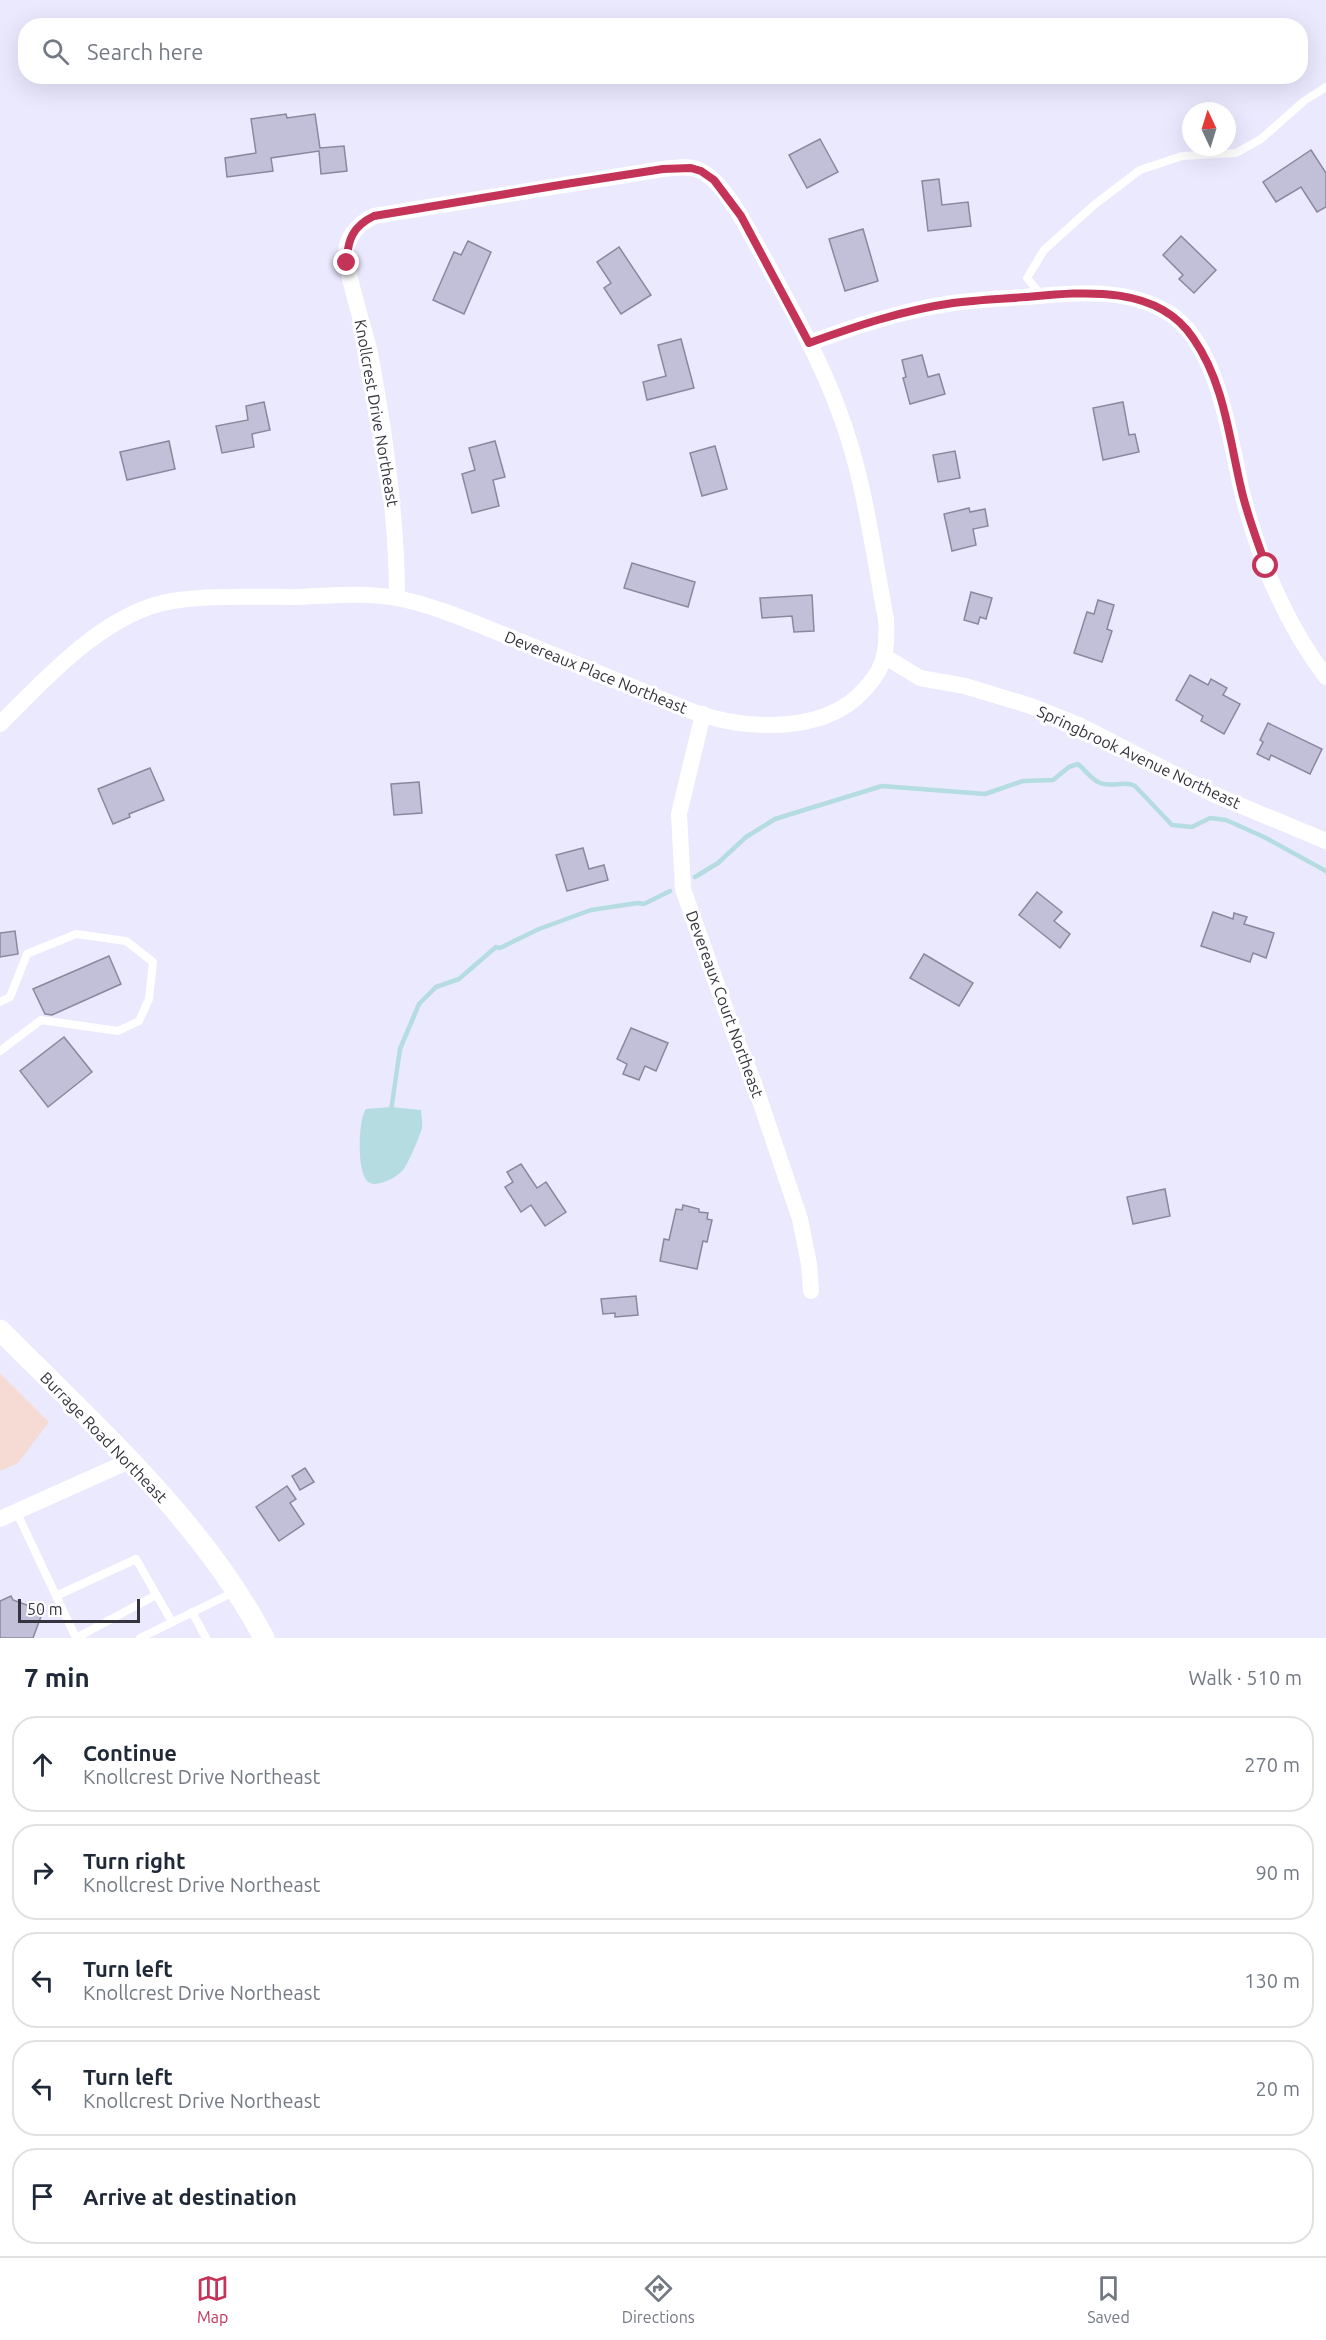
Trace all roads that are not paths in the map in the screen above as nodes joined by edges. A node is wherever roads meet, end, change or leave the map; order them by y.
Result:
1 (1326, 87) edge
2 (1041, 296) junction
3 (809, 343) junction
4 (398, 598) junction
5 (884, 656) junction
6 (1326, 677) edge
7 (703, 714) junction
8 (0, 724) edge
9 (1326, 841) edge
10 (0, 1002) edge
11 (0, 1051) edge
12 (811, 1291) dead end
13 (0, 1330) edge
14 (129, 1461) junction
15 (16, 1511) junction
16 (0, 1519) edge
17 (236, 1591) junction
18 (156, 1595) junction
19 (56, 1596) junction
20 (192, 1612) junction
21 (172, 1622) junction
22 (76, 1638) edge
23 (140, 1638) edge
24 (206, 1638) edge
25 (264, 1638) edge

1 - 2 lane
2 - 3 street
2 - 6 street
3 - 4 street, Knollcrest Drive Northeast
3 - 5 street, Devereaux Place Northeast
4 - 7 street, Devereaux Place Northeast
4 - 8 street, Devereaux Place Northeast
5 - 7 street, Devereaux Place Northeast
5 - 9 street, Springbrook Avenue Northeast
7 - 12 street, Devereaux Court Northeast
10 - 11 lane
13 - 14 street, Burrage Road Northeast
14 - 15 street
14 - 17 street, Burrage Road Northeast
15 - 16 street
15 - 19 lane
17 - 20 lane
17 - 25 street, Burrage Road Northeast
18 - 19 lane
18 - 21 lane
18 - 22 lane
19 - 22 lane
20 - 21 lane
20 - 24 lane
21 - 23 lane

